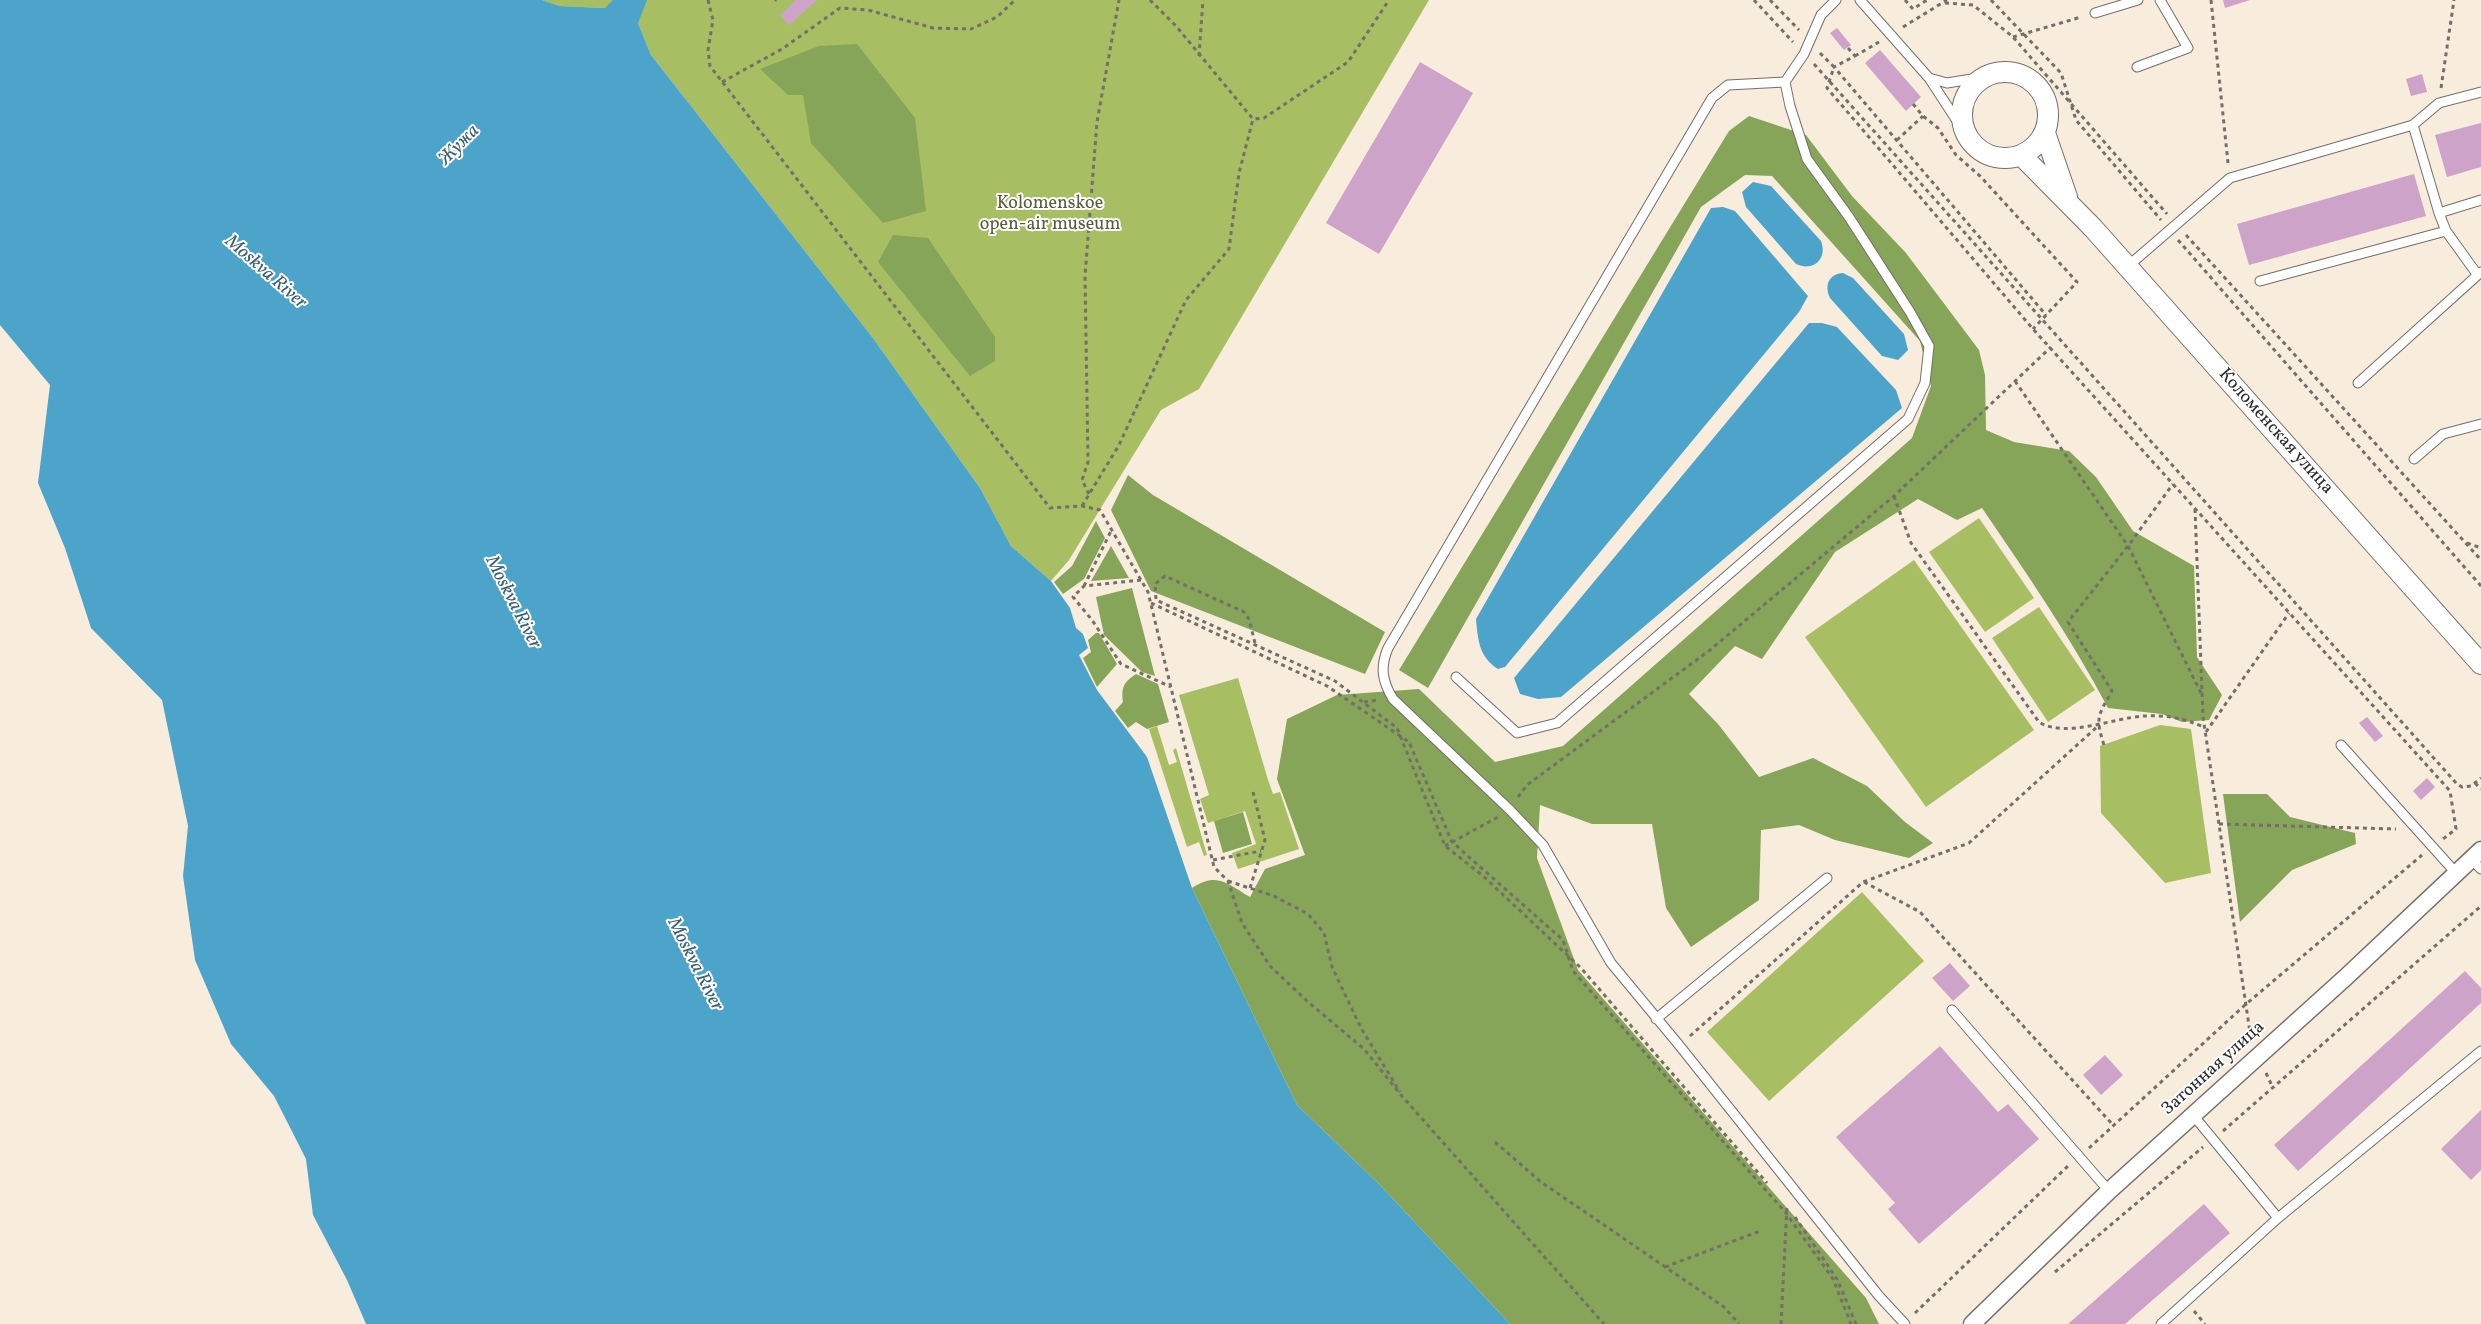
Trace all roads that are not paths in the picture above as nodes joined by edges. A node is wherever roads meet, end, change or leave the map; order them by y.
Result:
1 (1836, 0) edge
2 (1860, 0) edge
3 (2138, 0) edge
4 (2160, 0) edge
5 (2095, 13) road end
6 (2137, 67) dead end
7 (1929, 78) junction
8 (1984, 78) junction
9 (1785, 82) junction
10 (2481, 92) edge
11 (2413, 125) junction
12 (1965, 133) junction
13 (2045, 133) junction
14 (2022, 156) junction
15 (2481, 200) edge
16 (2068, 201) junction
17 (2439, 213) junction
18 (2446, 230) junction
19 (2127, 267) junction
20 (2479, 273) edge
21 (2260, 281) dead end
22 (2358, 383) dead end
23 (2481, 424) edge
24 (2414, 460) dead end
25 (2481, 664) edge
26 (1456, 677) dead end
27 (2341, 745) dead end
28 (2478, 859) edge
29 (2456, 873) junction
30 (1827, 878) dead end
31 (1952, 1010) dead end
32 (1656, 1018) junction
33 (2481, 1051) edge
34 (2193, 1115) junction
35 (2109, 1190) junction
36 (2278, 1218) junction
37 (1974, 1321) edge
38 (1904, 1324) edge
39 (2161, 1324) edge

1 - 9 lane
2 - 7 lane
3 - 5 lane
4 - 6 lane
7 - 8 lane
7 - 12 lane
8 - 12 street
8 - 13 street, Коломенская улица
9 - 26 lane
9 - 32 lane
10 - 11 lane
11 - 17 lane
11 - 19 lane
12 - 14 street
13 - 14 street
13 - 16 street, Коломенская улица
14 - 16 street, Коломенская улица
15 - 17 lane
16 - 19 street, Коломенская улица
17 - 18 lane
18 - 20 lane
18 - 21 lane
19 - 25 street, Коломенская улица
20 - 22 lane
23 - 24 lane
27 - 29 lane
28 - 29 street, Затонная улица
29 - 34 street, Затонная улица
30 - 32 lane
31 - 35 lane
32 - 38 lane
33 - 36 lane
34 - 35 street, Затонная улица
34 - 36 lane
35 - 37 street, Затонная улица
36 - 39 lane

